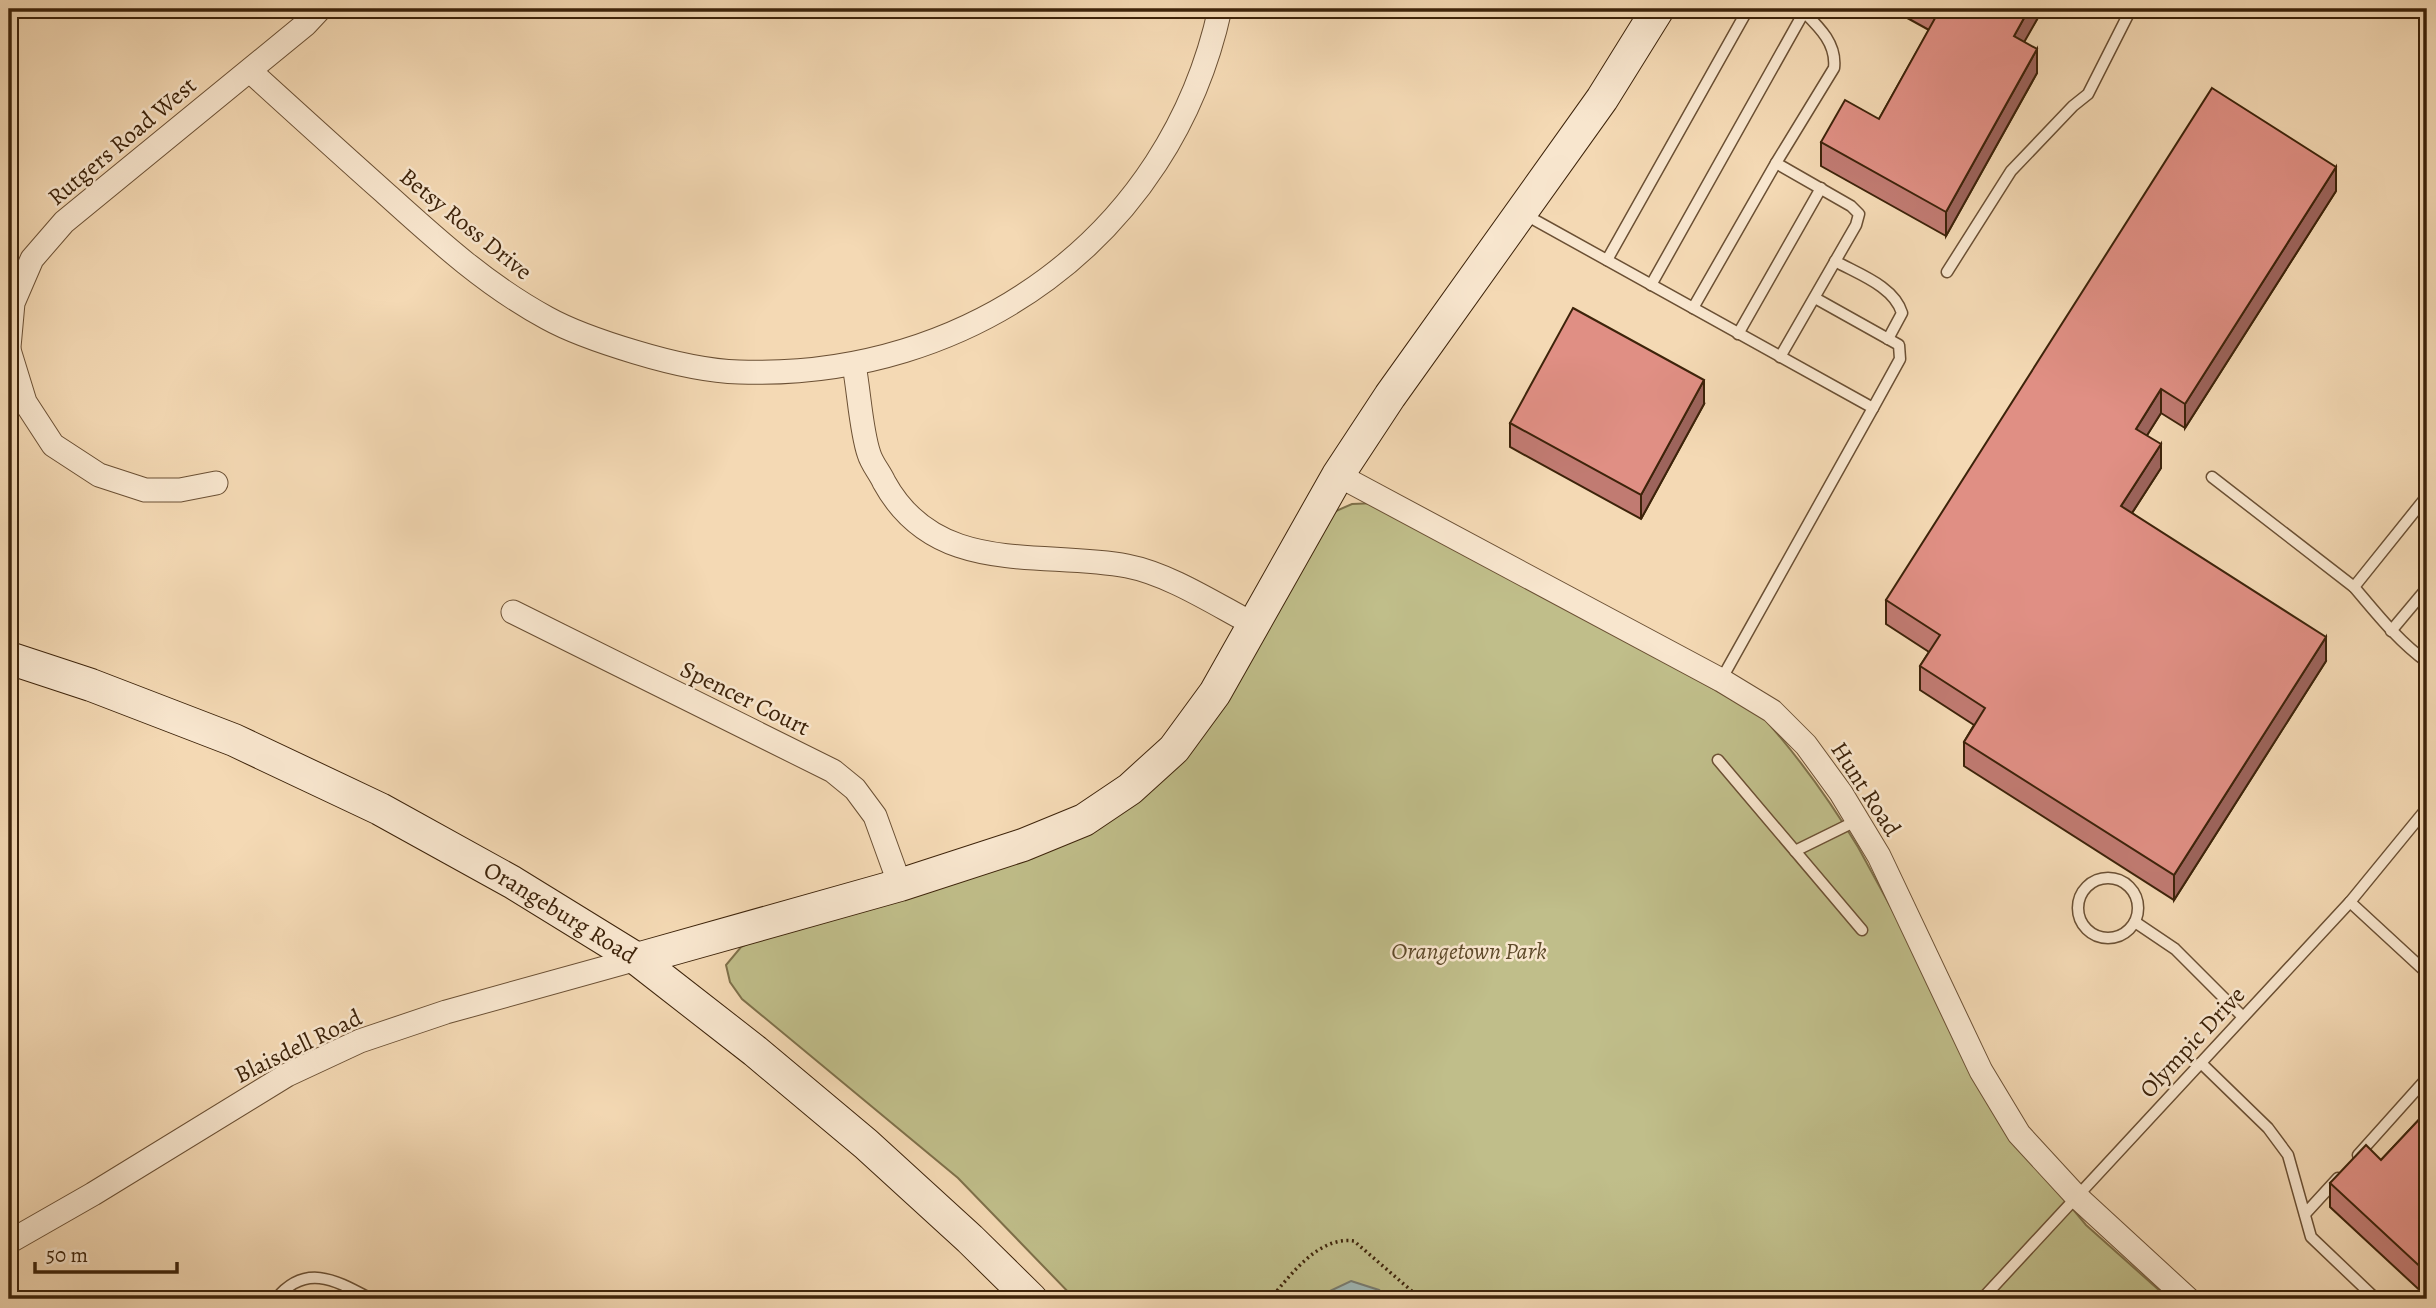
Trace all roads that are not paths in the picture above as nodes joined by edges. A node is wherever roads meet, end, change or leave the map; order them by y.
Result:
1 (320, 9) edge
2 (1220, 9) edge
3 (1658, 9) edge
4 (1748, 9) edge
5 (1802, 9) edge
6 (2131, 9) edge
7 (250, 71) junction
8 (1776, 163) junction
9 (1821, 188) junction
10 (1521, 212) junction
11 (1607, 260) junction
12 (1835, 261) junction
13 (1947, 272) dead end
14 (1651, 285) junction
15 (1815, 298) junction
16 (1693, 308) junction
17 (1738, 334) junction
18 (1888, 339) junction
19 (9, 348) edge
20 (1780, 357) junction
21 (854, 365) junction
22 (1873, 408) junction
23 (1338, 475) junction
24 (2212, 477) dead end
25 (216, 483) dead end
26 (2427, 496) edge
27 (2354, 587) junction
28 (2427, 588) edge
29 (513, 612) dead end
30 (1252, 624) junction
31 (2391, 631) junction
32 (9, 658) edge
33 (2427, 662) edge
34 (1721, 680) junction
35 (1718, 760) dead end
36 (2427, 808) edge
37 (1858, 820) junction
38 (1795, 851) junction
39 (900, 885) junction
40 (2350, 902) junction
41 (2135, 922) junction
42 (1862, 930) dead end
43 (637, 959) junction
44 (2427, 973) edge
45 (2243, 1017) junction
46 (2201, 1063) junction
47 (2427, 1079) edge
48 (2076, 1196) junction
49 (2305, 1214) junction
50 (9, 1242) edge
51 (276, 1299) edge
52 (371, 1299) edge
53 (1031, 1299) edge
54 (1982, 1299) edge
55 (2188, 1299) edge
56 (2376, 1299) edge

1 - 7 street, Rutgers Road West
2 - 21 street, Betsy Ross Drive
3 - 10 street
4 - 11 lane
5 - 8 lane
5 - 14 lane
6 - 13 lane
7 - 19 street, Rutgers Road West
7 - 21 street, Betsy Ross Drive
8 - 9 lane
8 - 16 lane
9 - 12 lane
9 - 17 lane
10 - 11 lane
10 - 23 street
11 - 14 lane
12 - 15 lane
12 - 18 lane
14 - 16 lane
15 - 18 lane
15 - 20 lane
16 - 17 lane
17 - 20 lane
18 - 22 lane
19 - 25 street, Rutgers Road West
20 - 22 lane
21 - 30 street
22 - 34 lane
23 - 30 street
23 - 34 street, Hunt Road
24 - 27 lane
26 - 27 lane
27 - 31 lane
28 - 31 lane
29 - 39 street, Spencer Court
30 - 39 street
31 - 33 lane
32 - 43 street, Orangeburg Road
34 - 37 street, Hunt Road
35 - 38 lane
36 - 40 lane, Olympic Drive
37 - 38 lane
37 - 48 street, Hunt Road
38 - 42 lane
39 - 43 street
40 - 44 lane
40 - 45 lane, Olympic Drive
41 - 41 lane
41 - 45 lane
43 - 50 street, Blaisdell Road
43 - 53 street, Orangeburg Road
45 - 46 lane, Olympic Drive
46 - 48 lane, Olympic Drive
46 - 49 lane
47 - 49 lane
48 - 54 lane, Olympic Drive
48 - 55 street, Hunt Road
49 - 56 lane
51 - 52 lane

